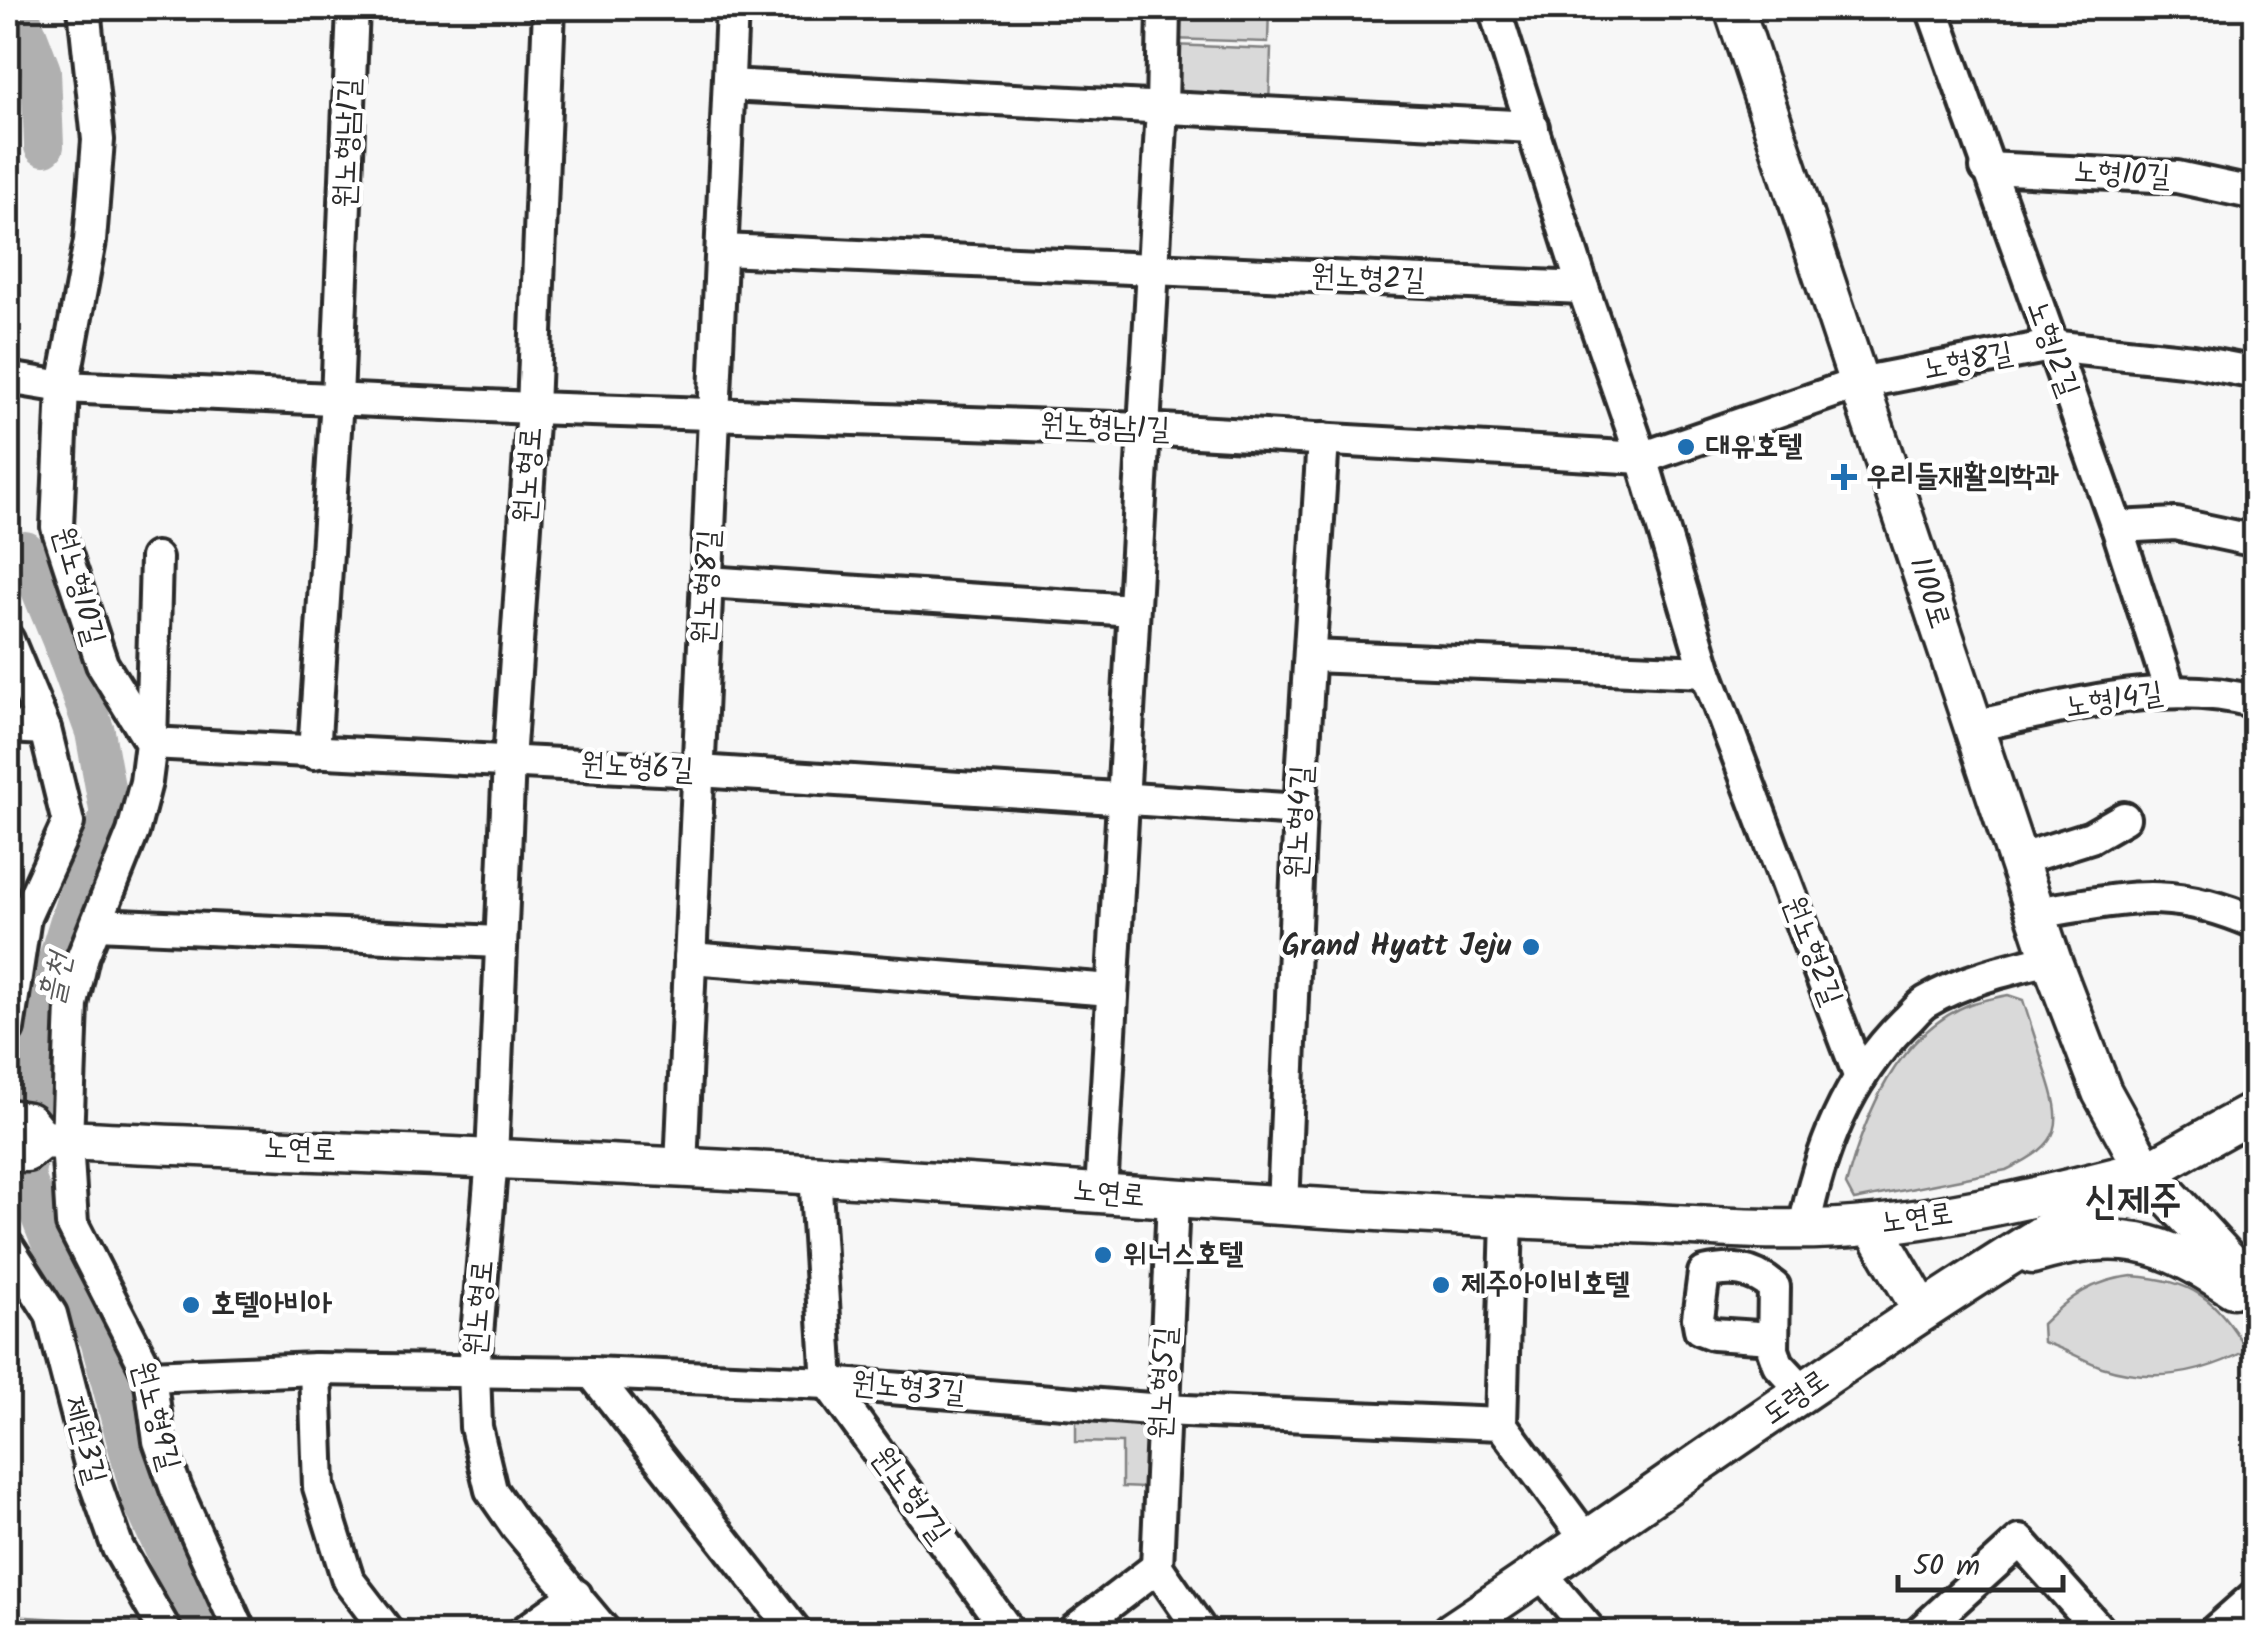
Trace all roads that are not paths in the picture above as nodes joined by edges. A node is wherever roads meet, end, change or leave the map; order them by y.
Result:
1 (84, 8) edge
2 (353, 8) edge
3 (548, 8) edge
4 (732, 8) edge
5 (1164, 8) edge
6 (1494, 8) edge
7 (1734, 8) edge
8 (1932, 8) edge
9 (729, 85) junction
10 (1162, 108) junction
11 (1533, 127) junction
12 (1986, 168) junction
13 (2256, 194) edge
14 (722, 250) junction
15 (1152, 270) junction
16 (1582, 288) junction
17 (2050, 346) junction
18 (2256, 373) edge
19 (8, 378) edge
20 (1859, 383) junction
21 (62, 387) junction
22 (338, 399) junction
23 (534, 408) junction
24 (714, 414) junction
25 (1144, 429) junction
26 (1323, 439) junction
27 (1642, 458) junction
28 (2117, 526) junction
29 (2256, 541) edge
30 (156, 558) dead end
31 (707, 582) junction
32 (1134, 610) junction
33 (8, 640) edge
34 (1312, 656) junction
35 (1706, 672) junction
36 (2170, 691) junction
37 (2256, 702) edge
38 (1973, 726) junction
39 (8, 727) edge
40 (45, 729) junction
41 (150, 743) junction
42 (314, 752) junction
43 (509, 761) junction
44 (698, 771) junction
45 (1123, 799) junction
46 (1300, 810) junction
47 (2124, 818) dead end
48 (2018, 860) junction
49 (2035, 913) junction
50 (16, 917) edge
51 (2256, 923) edge
52 (97, 924) junction
53 (499, 942) junction
54 (690, 958) junction
55 (2051, 959) junction
56 (1112, 990) junction
57 (8, 1029) edge
58 (1860, 1078) junction
59 (2256, 1111) edge
60 (8, 1118) edge
61 (43, 1142) edge
62 (492, 1158) junction
63 (681, 1167) junction
64 (2145, 1170) junction
65 (815, 1173) junction
66 (1101, 1193) junction
67 (1173, 1200) junction
68 (1282, 1206) junction
69 (1507, 1218) junction
70 (1873, 1226) junction
71 (1804, 1229) junction
72 (8, 1246) edge
73 (1996, 1264) junction
74 (2256, 1292) edge
75 (2256, 1303) edge
76 (1922, 1310) junction
77 (1772, 1338) dead end
78 (315, 1369) junction
79 (474, 1370) junction
80 (592, 1373) junction
81 (150, 1376) junction
82 (828, 1383) junction
83 (1804, 1392) junction
84 (1162, 1410) junction
85 (1500, 1424) junction
86 (1588, 1542) junction
87 (1156, 1567) junction
88 (1541, 1573) junction
89 (576, 1595) junction
90 (2256, 1596) edge
91 (166, 1632) edge
92 (240, 1632) edge
93 (388, 1632) edge
94 (524, 1632) edge
95 (605, 1632) edge
96 (796, 1632) edge
97 (1009, 1632) edge
98 (1072, 1632) edge
99 (1202, 1632) edge
100 (1452, 1632) edge
101 (1591, 1632) edge
102 (1920, 1632) edge
103 (2100, 1632) edge
104 (2214, 1632) edge

1 - 21 street, 원노형10길
2 - 22 street, 원노형남1길
3 - 23 street, 원노형로
4 - 9 street, 원노형8길
5 - 10 street
6 - 11 street, 원노형2길
7 - 20 main road, 1100로
8 - 12 street, 노형12길
9 - 10 street
9 - 14 street, 원노형8길
10 - 11 street
10 - 15 street
11 - 16 street, 원노형2길
12 - 13 street, 노형10길
12 - 17 street, 노형12길
14 - 15 street
14 - 24 street, 원노형8길
15 - 16 street, 원노형2길
15 - 25 street
16 - 27 street, 원노형2길
17 - 18 street, 노형8길
17 - 20 street, 노형8길
17 - 28 street, 노형12길
19 - 21 street, 원노형남1길
20 - 27 street, 원노형남1길
20 - 38 main road, 1100로
21 - 22 street, 원노형남1길
21 - 41 street, 원노형10길
22 - 23 street, 원노형남1길
22 - 42 street, 원노형남1길
23 - 24 street, 원노형남1길
23 - 43 street, 원노형로
24 - 25 street, 원노형남1길
24 - 31 street, 원노형8길
25 - 26 street, 원노형남1길
25 - 32 street
26 - 27 street, 원노형남1길
26 - 34 street, 원노형4길
27 - 35 street, 원노형2길
28 - 29 street
28 - 36 street, 노형12길
30 - 41 street
31 - 32 street
31 - 44 street, 원노형8길
32 - 45 street
33 - 40 street
34 - 35 street
34 - 46 street, 원노형4길
35 - 58 street, 원노형2길
36 - 37 street, 노형14길
36 - 38 street, 노형14길
38 - 48 main road, 1100로
39 - 40 street
40 - 50 street
41 - 42 street, 원노형6길
41 - 52 street
42 - 43 street, 원노형6길
43 - 44 street, 원노형6길
43 - 53 street, 원노형로
44 - 45 street, 원노형6길
44 - 54 street, 원노형8길
45 - 46 street, 원노형6길
45 - 56 street
46 - 68 street, 원노형4길
47 - 48 street
48 - 49 main road, 1100로
49 - 51 street
49 - 55 main road, 1100로
50 - 57 street
52 - 53 street
52 - 61 street
53 - 62 street, 원노형로
54 - 56 street
54 - 63 street, 원노형8길
55 - 58 street
55 - 64 main road, 1100로
56 - 66 street
58 - 71 street
59 - 64 main road
60 - 61 main road
61 - 62 main road, 노연로
61 - 81 street, 원노형9길
62 - 63 main road, 노연로
62 - 79 street, 원노형로
63 - 65 main road, 노연로
64 - 70 main road, 노연로
64 - 73 main road, 도령로
64 - 74 main road, 1100로
65 - 66 main road, 노연로
65 - 82 street
66 - 67 main road, 노연로
67 - 68 main road, 노연로
67 - 84 street, 원노형5길
68 - 69 main road, 노연로
69 - 71 main road, 노연로
69 - 85 street
70 - 71 main road, 노연로
70 - 76 main road
72 - 91 street, 제원3길
73 - 75 main road
73 - 76 main road, 도령로
76 - 83 main road, 도령로
77 - 83 street
78 - 79 street, 원노형3길
78 - 81 street, 원노형3길
78 - 93 street
79 - 80 street, 원노형3길
79 - 89 street, 원노형로
80 - 82 street, 원노형3길
80 - 96 street
81 - 92 street, 원노형9길
82 - 84 street, 원노형3길
82 - 97 street, 원노형7길
83 - 86 main road, 도령로
84 - 85 street, 원노형3길
84 - 87 street, 원노형5길
85 - 86 street
86 - 88 main road, 도령로
87 - 98 street
87 - 99 street
88 - 100 main road, 도령로
88 - 101 street
89 - 94 street
89 - 95 street, 원노형로
90 - 104 street
102 - 103 street

